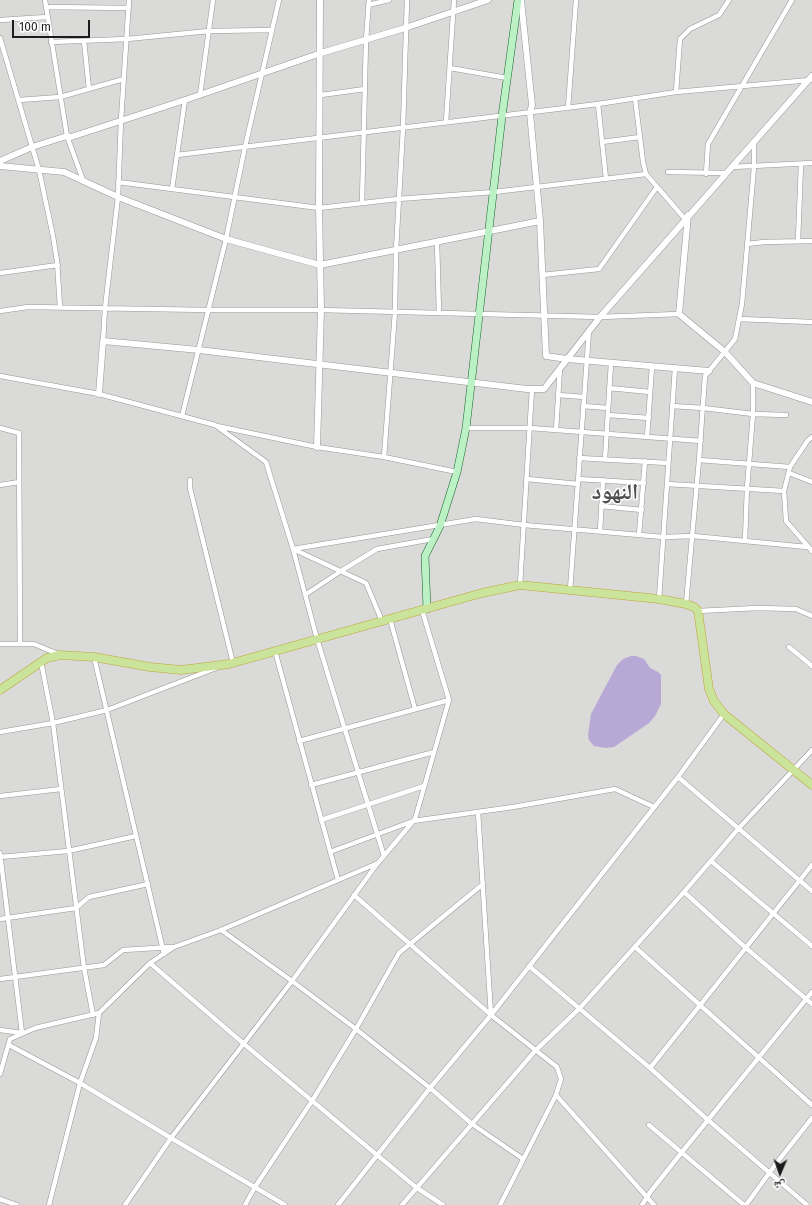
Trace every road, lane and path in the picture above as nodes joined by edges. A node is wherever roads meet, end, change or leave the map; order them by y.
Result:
1 (45, 0) edge
2 (129, 0) edge
3 (213, 0) edge
4 (279, 0) edge
5 (320, 0) edge
6 (389, 0) edge
7 (407, 0) edge
8 (454, 0) edge
9 (488, 0) edge
10 (519, 0) edge
11 (576, 0) edge
12 (729, 0) edge
13 (792, 0) edge
14 (368, 2) edge
15 (46, 7) junction
16 (129, 8) junction
17 (453, 12) junction
18 (47, 17) junction
19 (0, 20) edge
20 (405, 28) junction
21 (272, 30) junction
22 (209, 31) junction
23 (0, 38) edge
24 (127, 39) junction
25 (366, 40) junction
26 (84, 41) junction
27 (51, 42) junction
28 (1, 47) edge
29 (320, 53) junction
30 (450, 68) junction
31 (262, 74) junction
32 (507, 78) junction
33 (811, 78) edge
34 (124, 79) junction
35 (742, 86) junction
36 (89, 89) junction
37 (365, 89) junction
38 (676, 92) junction
39 (320, 94) junction
40 (200, 95) junction
41 (60, 97) junction
42 (635, 98) junction
43 (19, 100) junction
44 (185, 100) junction
45 (598, 104) junction
46 (568, 108) junction
47 (530, 113) junction
48 (502, 116) junction
49 (121, 120) junction
50 (446, 122) junction
51 (403, 128) junction
52 (363, 133) junction
53 (67, 136) junction
54 (640, 137) junction
55 (320, 138) junction
56 (602, 142) junction
57 (754, 142) junction
58 (32, 147) junction
59 (245, 147) junction
60 (177, 155) junction
61 (0, 161) edge
62 (812, 163) edge
63 (801, 164) junction
64 (0, 166) edge
65 (732, 167) junction
66 (754, 167) junction
67 (38, 170) junction
68 (668, 172) dead end
69 (726, 173) junction
70 (646, 174) junction
71 (706, 174) junction
72 (606, 179) junction
73 (83, 180) junction
74 (118, 182) junction
75 (657, 186) junction
76 (537, 188) junction
77 (172, 190) junction
78 (494, 192) junction
79 (118, 197) junction
80 (235, 198) junction
81 (398, 200) junction
82 (362, 203) junction
83 (319, 208) junction
84 (686, 217) junction
85 (540, 220) junction
86 (490, 231) junction
87 (226, 239) junction
88 (798, 240) junction
89 (437, 241) junction
90 (812, 241) edge
91 (747, 244) junction
92 (396, 250) junction
93 (58, 265) junction
94 (320, 265) junction
95 (0, 273) edge
96 (542, 275) junction
97 (60, 307) junction
98 (105, 308) junction
99 (209, 310) junction
100 (321, 310) junction
101 (0, 311) edge
102 (395, 312) junction
103 (439, 313) junction
104 (479, 314) junction
105 (679, 314) junction
106 (544, 316) junction
107 (600, 316) junction
108 (739, 319) junction
109 (812, 322) edge
110 (589, 330) junction
111 (103, 341) junction
112 (199, 350) junction
113 (725, 352) junction
114 (567, 359) junction
115 (586, 361) junction
116 (611, 363) junction
117 (320, 364) junction
118 (652, 366) junction
119 (560, 368) junction
120 (674, 368) junction
121 (709, 371) junction
122 (391, 372) junction
123 (0, 376) edge
124 (471, 381) junction
125 (753, 383) junction
126 (609, 388) junction
127 (532, 389) junction
128 (650, 392) junction
129 (99, 394) junction
130 (558, 396) junction
131 (584, 397) junction
132 (812, 402) edge
133 (583, 406) junction
134 (672, 406) junction
135 (608, 408) junction
136 (703, 408) junction
137 (753, 414) junction
138 (608, 415) junction
139 (786, 415) dead end
140 (182, 416) junction
141 (649, 418) junction
142 (215, 426) junction
143 (0, 428) edge
144 (466, 428) junction
145 (530, 428) junction
146 (556, 430) junction
147 (581, 432) junction
148 (607, 434) junction
149 (647, 437) junction
150 (812, 437) edge
151 (669, 439) junction
152 (701, 441) junction
153 (317, 447) junction
154 (384, 458) junction
155 (579, 458) junction
156 (606, 459) junction
157 (699, 460) junction
158 (645, 461) junction
159 (668, 462) junction
160 (750, 464) junction
161 (790, 467) junction
162 (457, 472) junction
163 (789, 473) junction
164 (527, 479) junction
165 (190, 480) dead end
166 (603, 480) junction
167 (578, 481) junction
168 (19, 482) junction
169 (812, 482) edge
170 (644, 483) junction
171 (667, 484) junction
172 (0, 485) edge
173 (696, 485) junction
174 (747, 488) junction
175 (784, 491) junction
176 (601, 506) junction
177 (642, 510) junction
178 (524, 525) junction
179 (440, 526) junction
180 (574, 529) junction
181 (600, 531) junction
182 (639, 535) junction
183 (693, 536) junction
184 (663, 537) junction
185 (434, 539) junction
186 (745, 541) junction
187 (807, 547) junction
188 (293, 550) junction
189 (812, 551) edge
190 (341, 571) junction
191 (520, 585) junction
192 (570, 590) junction
193 (305, 595) junction
194 (659, 599) junction
195 (686, 604) junction
196 (424, 610) junction
197 (698, 611) junction
198 (812, 616) edge
199 (390, 619) junction
200 (382, 621) junction
201 (317, 639) junction
202 (0, 644) edge
203 (20, 644) junction
204 (789, 647) dead end
205 (275, 651) junction
206 (60, 655) junction
207 (94, 657) junction
208 (41, 662) junction
209 (231, 663) junction
210 (812, 666) edge
211 (0, 690) edge
212 (449, 700) junction
213 (415, 709) junction
214 (107, 710) junction
215 (724, 714) junction
216 (52, 723) junction
217 (344, 729) junction
218 (0, 732) edge
219 (300, 741) junction
220 (812, 750) edge
221 (434, 752) junction
222 (794, 770) junction
223 (358, 773) junction
224 (678, 777) junction
225 (311, 785) junction
226 (812, 785) edge
227 (424, 786) junction
228 (61, 790) junction
229 (0, 796) edge
230 (368, 805) junction
231 (654, 807) junction
232 (478, 812) junction
233 (321, 820) junction
234 (413, 821) junction
235 (739, 828) junction
236 (377, 834) junction
237 (136, 836) junction
238 (68, 851) junction
239 (0, 852) edge
240 (330, 852) junction
241 (384, 856) junction
242 (0, 857) edge
243 (711, 861) junction
244 (378, 863) junction
245 (812, 865) edge
246 (338, 880) junction
247 (800, 881) junction
248 (148, 884) junction
249 (483, 884) junction
250 (812, 891) edge
251 (684, 892) junction
252 (354, 896) junction
253 (76, 908) junction
254 (774, 914) junction
255 (8, 918) junction
256 (0, 919) edge
257 (221, 930) junction
258 (410, 944) junction
259 (812, 946) edge
260 (174, 947) junction
261 (635, 947) junction
262 (163, 948) junction
263 (746, 948) junction
264 (164, 954) junction
265 (150, 964) junction
266 (529, 966) junction
267 (84, 968) junction
268 (15, 978) junction
269 (0, 979) edge
270 (292, 981) junction
271 (812, 992) edge
272 (807, 999) junction
273 (812, 1004) edge
274 (700, 1007) junction
275 (579, 1009) junction
276 (99, 1013) junction
277 (93, 1015) junction
278 (491, 1015) junction
279 (356, 1029) junction
280 (0, 1030) edge
281 (22, 1034) junction
282 (244, 1044) junction
283 (9, 1045) junction
284 (535, 1051) junction
285 (759, 1057) junction
286 (650, 1068) junction
287 (0, 1074) edge
288 (80, 1083) junction
289 (430, 1088) junction
290 (556, 1095) junction
291 (312, 1101) junction
292 (812, 1105) edge
293 (812, 1118) edge
294 (708, 1120) junction
295 (472, 1124) junction
296 (649, 1125) dead end
297 (171, 1138) junction
298 (682, 1152) junction
299 (377, 1155) junction
300 (522, 1159) junction
301 (770, 1172) junction
302 (255, 1187) junction
303 (417, 1188) junction
304 (647, 1198) junction
305 (0, 1199) edge
306 (17, 1205) edge
307 (49, 1205) edge
308 (125, 1205) edge
309 (246, 1205) edge
310 (285, 1205) edge
311 (338, 1205) edge
312 (402, 1205) edge
313 (442, 1205) edge
314 (500, 1205) edge
315 (642, 1205) edge
316 (654, 1205) edge
317 (745, 1205) edge
318 (807, 1205) edge

1 - 15 street
2 - 16 street
3 - 22 street
4 - 21 street
5 - 29 street
6 - 14 street
7 - 20 street
8 - 17 street
9 - 17 street
10 - 32 main road
10 - 47 street
11 - 46 street
12 - 38 street
13 - 35 street
14 - 25 street
15 - 16 street
15 - 18 street
16 - 24 street
17 - 20 street
17 - 30 street
18 - 19 street
18 - 27 street
20 - 25 street
20 - 51 street
21 - 22 street
21 - 31 street
22 - 24 street
22 - 40 street
23 - 28 street
24 - 26 street
24 - 34 street
25 - 29 street
25 - 37 street
26 - 27 street
26 - 36 street
27 - 41 street
28 - 43 street
29 - 31 street
29 - 39 street
30 - 32 street
30 - 50 street
31 - 40 street
31 - 59 street
32 - 48 main road
33 - 35 street
33 - 57 street
34 - 36 street
34 - 49 street
35 - 38 street
35 - 71 street
36 - 41 street
37 - 39 street
37 - 52 street
38 - 42 street
39 - 55 street
40 - 44 street
41 - 43 street
41 - 53 street
42 - 45 street
42 - 54 street
43 - 58 street
44 - 49 street
44 - 60 street
45 - 46 street
45 - 56 street
46 - 47 street
47 - 48 street
47 - 76 street
48 - 50 street
48 - 78 main road
49 - 53 street
49 - 74 street
50 - 51 street
51 - 52 street
51 - 81 street
52 - 55 street
52 - 82 street
53 - 58 street
53 - 73 street
54 - 56 street
54 - 70 street
55 - 59 street
55 - 83 street
56 - 72 street
57 - 65 street
57 - 66 street
58 - 61 street
58 - 67 street
59 - 60 street
59 - 80 street
60 - 77 street
62 - 63 street
63 - 66 street
63 - 88 street
64 - 67 street
65 - 66 street
65 - 69 street
66 - 91 street
67 - 73 street
67 - 93 street
68 - 71 street
69 - 71 street
69 - 84 street
70 - 72 street
70 - 75 street
72 - 76 street
73 - 79 street
74 - 77 street
74 - 79 street
75 - 84 street
75 - 96 street
76 - 78 street
76 - 85 street
77 - 80 street
78 - 81 street
78 - 86 main road
79 - 87 street
79 - 98 street
80 - 83 street
80 - 87 street
81 - 82 street
81 - 92 street
82 - 83 street
83 - 94 street
84 - 105 street
84 - 107 street
85 - 86 street
85 - 96 street
86 - 89 street
86 - 104 main road
87 - 94 street
87 - 99 street
88 - 90 street
88 - 91 street
89 - 92 street
89 - 103 street
91 - 108 street
92 - 94 street
92 - 102 street
93 - 95 street
93 - 97 street
94 - 100 street
96 - 106 street
97 - 98 street
97 - 101 street
98 - 99 street
98 - 111 street
99 - 100 street
99 - 112 street
100 - 102 street
100 - 117 street
102 - 103 street
102 - 122 street
103 - 104 street
104 - 106 street
104 - 124 main road
105 - 107 street
105 - 113 street
106 - 107 street
106 - 114 street
107 - 110 street
108 - 109 street
108 - 113 street
110 - 114 street
110 - 115 street
111 - 112 street
111 - 129 street
112 - 117 street
112 - 140 street
113 - 121 street
113 - 125 street
114 - 115 street
114 - 119 street
115 - 116 street
115 - 131 street
116 - 118 street
116 - 126 street
117 - 122 street
117 - 153 street
118 - 120 street
118 - 128 street
119 - 127 street
119 - 130 street
120 - 121 street
120 - 134 street
121 - 136 street
122 - 124 street
122 - 154 street
123 - 129 street
124 - 127 street
124 - 144 main road
125 - 132 street
125 - 137 street
126 - 128 street
126 - 135 street
127 - 145 street
128 - 141 street
129 - 140 street
130 - 131 street
130 - 146 street
131 - 133 street
133 - 135 street
133 - 147 street
134 - 136 street
134 - 151 street
135 - 138 street
136 - 137 street
136 - 152 street
137 - 139 street
137 - 160 street
138 - 141 street
138 - 148 street
140 - 142 street
141 - 149 street
142 - 153 street
142 - 188 street
143 - 168 street
144 - 145 street
144 - 162 main road
145 - 146 street
145 - 164 street
146 - 147 street
147 - 148 street
147 - 155 street
148 - 149 street
148 - 156 street
149 - 151 street
150 - 161 street
151 - 152 street
151 - 159 street
152 - 157 street
153 - 154 street
154 - 162 street
155 - 156 street
155 - 167 street
156 - 158 street
157 - 160 street
157 - 173 street
158 - 159 street
158 - 170 street
159 - 171 street
160 - 161 street
160 - 174 street
161 - 163 street
162 - 179 main road
163 - 169 street
163 - 175 street
164 - 167 street
164 - 178 street
165 - 209 street
166 - 167 street
166 - 170 street
166 - 176 street
167 - 180 street
168 - 172 street
168 - 203 street
170 - 177 street
171 - 173 street
171 - 184 street
173 - 174 street
173 - 183 street
174 - 175 street
174 - 186 street
175 - 187 street
176 - 177 street
176 - 181 street
177 - 182 street
178 - 179 street
178 - 180 street
178 - 191 street
179 - 185 main road
179 - 188 street
180 - 181 street
180 - 192 street
181 - 182 street
182 - 184 street
183 - 184 street
183 - 186 street
183 - 195 street
184 - 194 street
185 - 190 street
185 - 196 main road
186 - 187 street
187 - 189 street
188 - 190 street
188 - 193 street
190 - 193 street
190 - 200 street
191 - 192 highway
191 - 196 highway
192 - 194 highway
193 - 201 street
194 - 195 highway
195 - 197 highway
196 - 199 highway
196 - 212 street
197 - 198 street
197 - 215 highway
199 - 200 highway
199 - 213 street
200 - 201 highway
201 - 205 highway
201 - 217 street
202 - 203 street
203 - 206 street
204 - 210 street
205 - 209 highway
205 - 219 street
206 - 207 highway
206 - 208 highway
207 - 209 highway
207 - 214 street
208 - 211 highway
208 - 216 street
209 - 214 street
212 - 213 street
212 - 221 street
213 - 217 street
214 - 216 street
214 - 237 street
215 - 222 highway
215 - 224 street
216 - 218 street
216 - 228 street
217 - 219 street
217 - 223 street
219 - 225 street
220 - 222 street
221 - 223 street
221 - 227 street
222 - 226 highway
222 - 235 street
223 - 225 street
223 - 230 street
224 - 231 street
224 - 235 street
225 - 233 street
227 - 230 street
227 - 234 street
228 - 229 street
228 - 238 street
230 - 233 street
230 - 236 street
231 - 232 street
231 - 266 street
232 - 234 street
232 - 249 street
233 - 240 street
234 - 236 street
234 - 241 street
235 - 243 street
235 - 247 street
236 - 240 street
236 - 241 street
237 - 238 street
237 - 248 street
238 - 242 street
238 - 253 street
239 - 242 street
240 - 246 street
241 - 244 street
242 - 255 street
243 - 251 street
243 - 254 street
244 - 246 street
244 - 252 street
245 - 247 street
246 - 257 street
247 - 250 street
247 - 254 street
248 - 253 street
248 - 262 street
249 - 258 street
249 - 278 street
251 - 261 street
251 - 263 street
252 - 258 street
252 - 270 street
253 - 255 street
253 - 267 street
254 - 259 street
254 - 263 street
255 - 256 street
255 - 268 street
257 - 260 street
257 - 270 street
258 - 278 street
258 - 279 street
260 - 262 street
260 - 264 street
261 - 274 street
261 - 275 street
262 - 264 street
262 - 267 street
263 - 272 street
263 - 274 street
264 - 265 street
265 - 276 street
265 - 282 street
266 - 275 street
266 - 278 street
267 - 268 street
267 - 277 street
268 - 269 street
268 - 281 street
270 - 279 street
270 - 282 street
271 - 272 street
272 - 273 street
272 - 285 street
274 - 285 street
274 - 286 street
275 - 284 street
275 - 286 street
276 - 277 street
276 - 288 street
277 - 281 street
278 - 284 street
278 - 289 street
279 - 289 street
279 - 291 street
280 - 281 street
281 - 283 street
282 - 291 street
282 - 297 street
283 - 287 street
283 - 288 street
284 - 290 street
284 - 295 street
285 - 292 street
285 - 294 street
286 - 294 street
288 - 297 street
288 - 307 street
289 - 295 street
289 - 299 street
290 - 300 street
290 - 304 street
291 - 299 street
291 - 302 street
293 - 301 street
294 - 298 street
294 - 301 street
295 - 300 street
295 - 303 street
296 - 298 street
297 - 302 street
297 - 308 street
298 - 304 street
298 - 317 street
299 - 303 street
299 - 311 street
300 - 314 street
301 - 317 street
301 - 318 street
302 - 309 street
302 - 310 street
303 - 312 street
303 - 313 street
304 - 315 street
304 - 316 street
305 - 306 street

